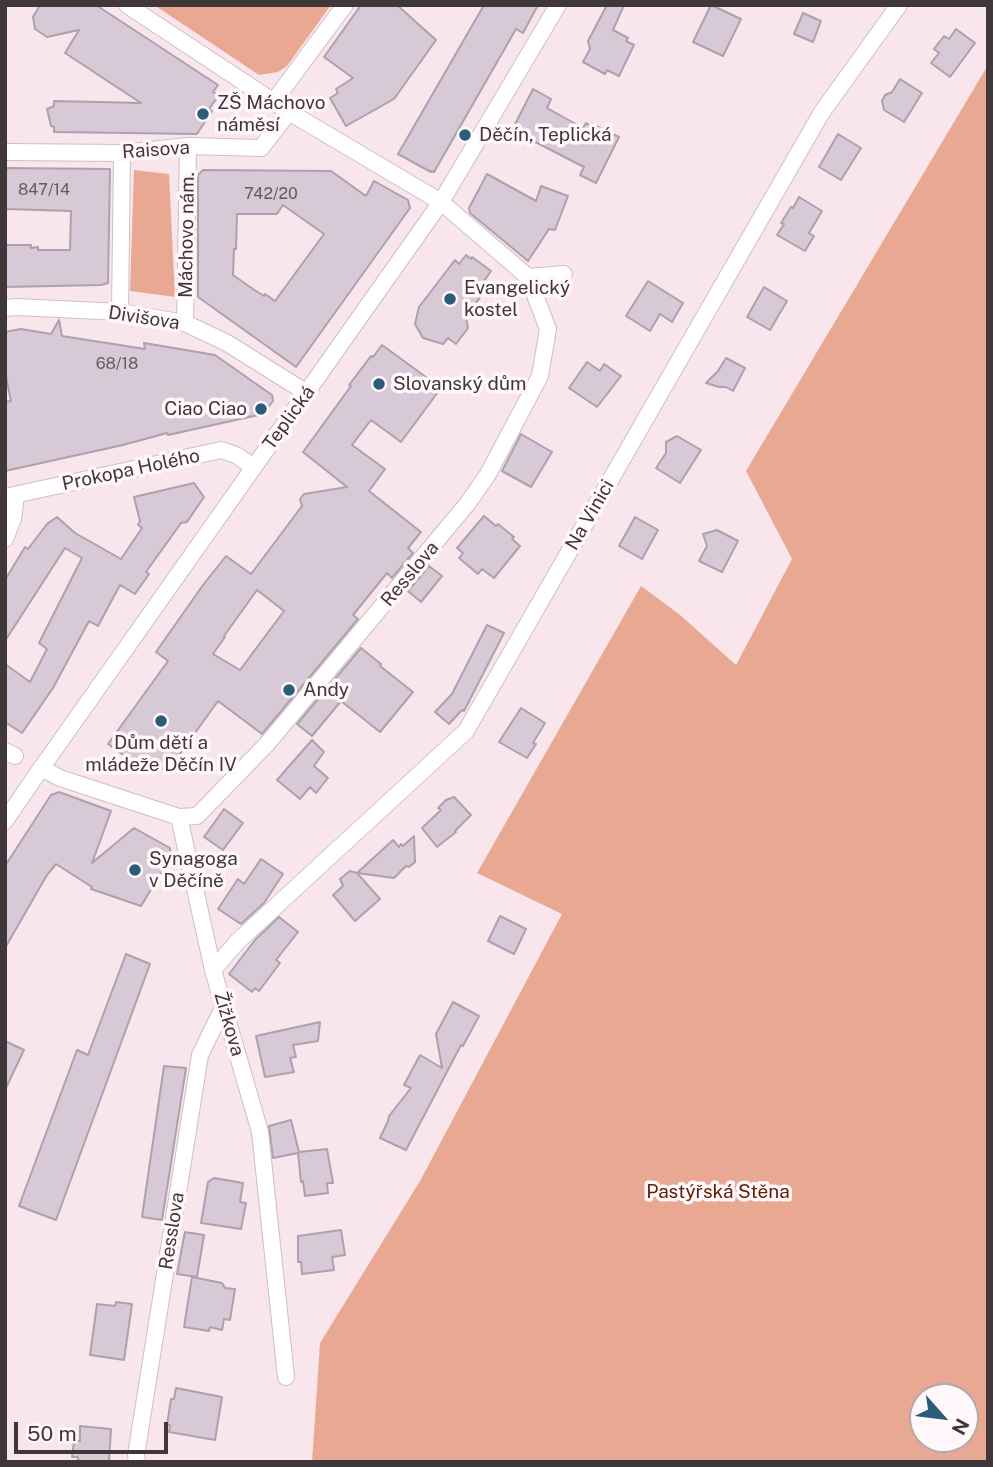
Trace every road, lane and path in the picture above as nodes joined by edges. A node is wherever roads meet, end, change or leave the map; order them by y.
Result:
1 (127, 5) edge
2 (345, 5) edge
3 (558, 5) edge
4 (899, 5) edge
5 (274, 101) junction
6 (289, 112) junction
7 (188, 146) junction
8 (5, 152) edge
9 (122, 153) junction
10 (441, 202) junction
11 (564, 274) dead end
12 (528, 277) junction
13 (5, 308) edge
14 (120, 312) junction
15 (185, 323) junction
16 (307, 393) junction
17 (254, 467) junction
18 (10, 496) edge
19 (5, 539) edge
20 (41, 768) junction
21 (179, 817) junction
22 (5, 821) edge
23 (213, 970) junction
24 (224, 1006) junction
25 (286, 1377) dead end
26 (137, 1462) edge

1 - 5 street
2 - 5 street
3 - 10 street, Teplická
4 - 23 street, Na Vinici
5 - 6 street
6 - 7 street, Raisova
6 - 10 street
7 - 9 street, Raisova
7 - 15 street, Máchovo nám.
8 - 9 street, Raisova
9 - 14 street
10 - 12 street
10 - 16 street, Teplická
11 - 12 street
12 - 21 street, Resslova
13 - 14 street, Divišova
14 - 15 street, Divišova
15 - 16 street, Divišova
16 - 17 street, Teplická
17 - 18 street, Prokopa Holého
17 - 20 street, Teplická
18 - 19 street
20 - 21 street
20 - 22 street, Teplická
21 - 23 street, Žižkova
23 - 24 street, Žižkova
24 - 25 street, Žižkova
24 - 26 street, Resslova

